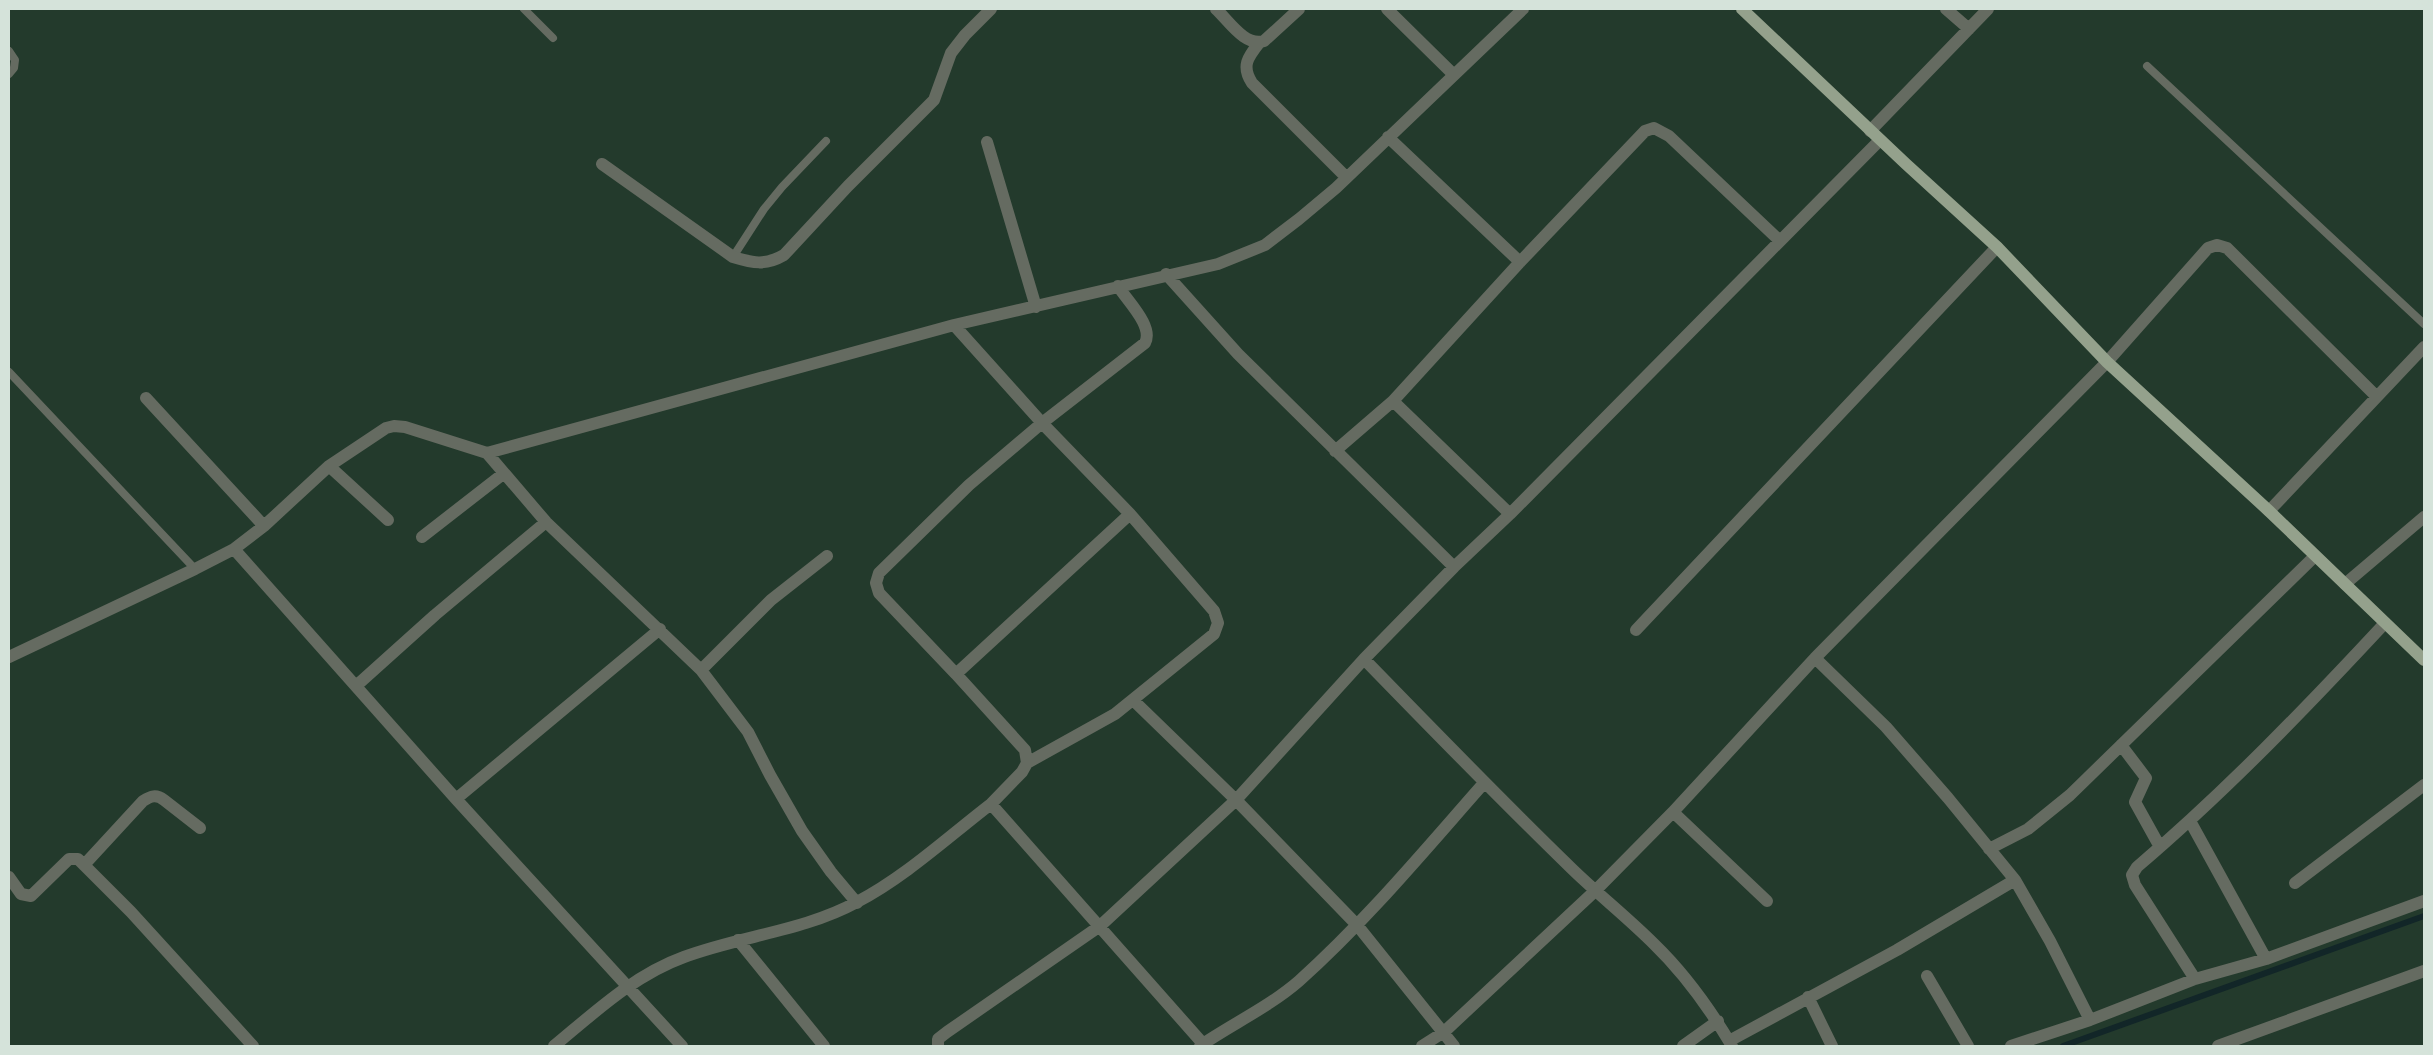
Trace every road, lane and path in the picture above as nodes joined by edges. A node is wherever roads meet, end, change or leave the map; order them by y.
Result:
1 (524, 9) edge
2 (991, 9) edge
3 (1216, 9) edge
4 (1299, 9) edge
5 (1387, 9) edge
6 (1523, 9) edge
7 (1742, 9) edge
8 (1946, 9) edge
9 (1988, 9) edge
10 (1968, 29) junction
11 (553, 38) dead end
12 (1258, 43) junction
13 (9, 51) edge
14 (2147, 66) dead end
15 (9, 74) edge
16 (1453, 74) junction
17 (1870, 130) junction
18 (1388, 137) junction
19 (1880, 140) junction
20 (826, 141) dead end
21 (987, 142) dead end
22 (602, 164) dead end
23 (1346, 178) junction
24 (1780, 240) junction
25 (1997, 247) junction
26 (733, 257) junction
27 (1520, 262) junction
28 (1166, 274) junction
29 (1118, 286) junction
30 (1036, 307) junction
31 (2424, 324) edge
32 (954, 325) junction
33 (2424, 347) edge
34 (2106, 362) junction
35 (9, 372) edge
36 (2376, 396) junction
37 (146, 398) dead end
38 (1393, 400) junction
39 (1042, 423) junction
40 (1335, 451) junction
41 (486, 453) junction
42 (329, 466) junction
43 (504, 474) junction
44 (2269, 511) junction
45 (1130, 514) junction
46 (1510, 514) junction
47 (2424, 517) edge
48 (388, 520) dead end
49 (546, 522) junction
50 (264, 526) junction
51 (422, 537) dead end
52 (234, 549) junction
53 (827, 556) dead end
54 (2314, 557) junction
55 (1454, 566) junction
56 (195, 569) junction
57 (2345, 584) junction
58 (2385, 623) junction
59 (660, 629) junction
60 (1636, 630) dead end
61 (9, 657) edge
62 (1815, 658) junction
63 (1364, 659) junction
64 (2424, 660) edge
65 (701, 670) junction
66 (956, 674) junction
67 (356, 686) junction
68 (1134, 701) junction
69 (2121, 745) junction
70 (1027, 763) junction
71 (1484, 783) junction
72 (2424, 785) edge
73 (456, 799) junction
74 (1236, 800) junction
75 (991, 804) junction
76 (1673, 812) junction
77 (2190, 822) junction
78 (200, 828) dead end
79 (2160, 847) junction
80 (1989, 849) junction
81 (84, 865) junction
82 (9, 877) edge
83 (2015, 880) junction
84 (2295, 883) dead end
85 (1595, 891) junction
86 (1767, 901) dead end
87 (2424, 902) edge
88 (857, 903) junction
89 (1358, 925) junction
90 (1100, 926) junction
91 (738, 940) junction
92 (2266, 959) junction
93 (2424, 971) edge
94 (1927, 976) dead end
95 (2195, 979) junction
96 (628, 986) junction
97 (1808, 997) junction
98 (2090, 1020) junction
99 (1718, 1021) junction
100 (1444, 1032) junction
101 (1730, 1044) edge
102 (1203, 1045) edge
103 (253, 1046) edge
104 (554, 1046) edge
105 (682, 1046) edge
106 (824, 1046) edge
107 (938, 1046) edge
108 (1422, 1046) edge
109 (1454, 1046) edge
110 (1683, 1046) edge
111 (1832, 1046) edge
112 (1968, 1046) edge
113 (2011, 1046) edge
114 (2218, 1046) edge

1 - 11 lane
2 - 26 street
3 - 12 street
4 - 12 street
5 - 16 street
6 - 16 street
7 - 17 main road
8 - 10 street
9 - 10 street
10 - 17 street
12 - 23 street
13 - 15 lane
14 - 31 lane
16 - 18 street
17 - 19 main road
18 - 23 street
18 - 27 street
19 - 24 street
19 - 25 main road
20 - 26 lane
21 - 30 street
22 - 26 street
23 - 28 street
24 - 27 street
24 - 46 street
25 - 34 main road
25 - 60 street
27 - 38 street
28 - 29 street
28 - 40 street
29 - 30 street
29 - 39 street
30 - 32 street
32 - 39 street
32 - 41 street
33 - 36 street
34 - 36 street
34 - 44 main road
34 - 62 street
35 - 56 lane
36 - 44 street
37 - 50 street
38 - 40 street
38 - 46 street
39 - 45 street
39 - 66 street
40 - 55 street
41 - 42 street
41 - 43 street
42 - 48 street
42 - 50 street
43 - 49 street
43 - 51 street
44 - 54 main road
45 - 66 street
45 - 68 street
46 - 55 street
47 - 57 street
49 - 59 street
49 - 67 street
50 - 52 street
52 - 56 street
52 - 67 street
53 - 65 street
54 - 57 main road
54 - 69 street
55 - 63 street
56 - 61 street
57 - 58 main road
58 - 64 main road
58 - 77 street
59 - 65 street
59 - 73 street
62 - 76 street
62 - 80 street
63 - 71 street
63 - 74 street
65 - 88 street
66 - 70 street
67 - 73 street
68 - 70 street
68 - 74 street
69 - 79 street
69 - 80 street
70 - 75 street
71 - 85 street
71 - 89 street
72 - 84 street
73 - 96 street
74 - 89 street
74 - 90 street
75 - 88 street
75 - 90 street
76 - 85 street
76 - 86 street
77 - 79 street
77 - 92 street
78 - 81 street
79 - 95 street
80 - 83 street
81 - 82 street
81 - 103 street
83 - 97 street
83 - 98 street
85 - 99 street
85 - 100 street
87 - 92 street
88 - 91 street
89 - 100 street
89 - 102 street
90 - 102 street
90 - 107 street
91 - 96 street
91 - 106 street
92 - 95 street
93 - 114 street
94 - 112 street
95 - 98 street
96 - 104 street
96 - 105 street
97 - 101 street
97 - 111 street
98 - 113 street
99 - 101 street
99 - 110 street
100 - 108 street
100 - 109 street

